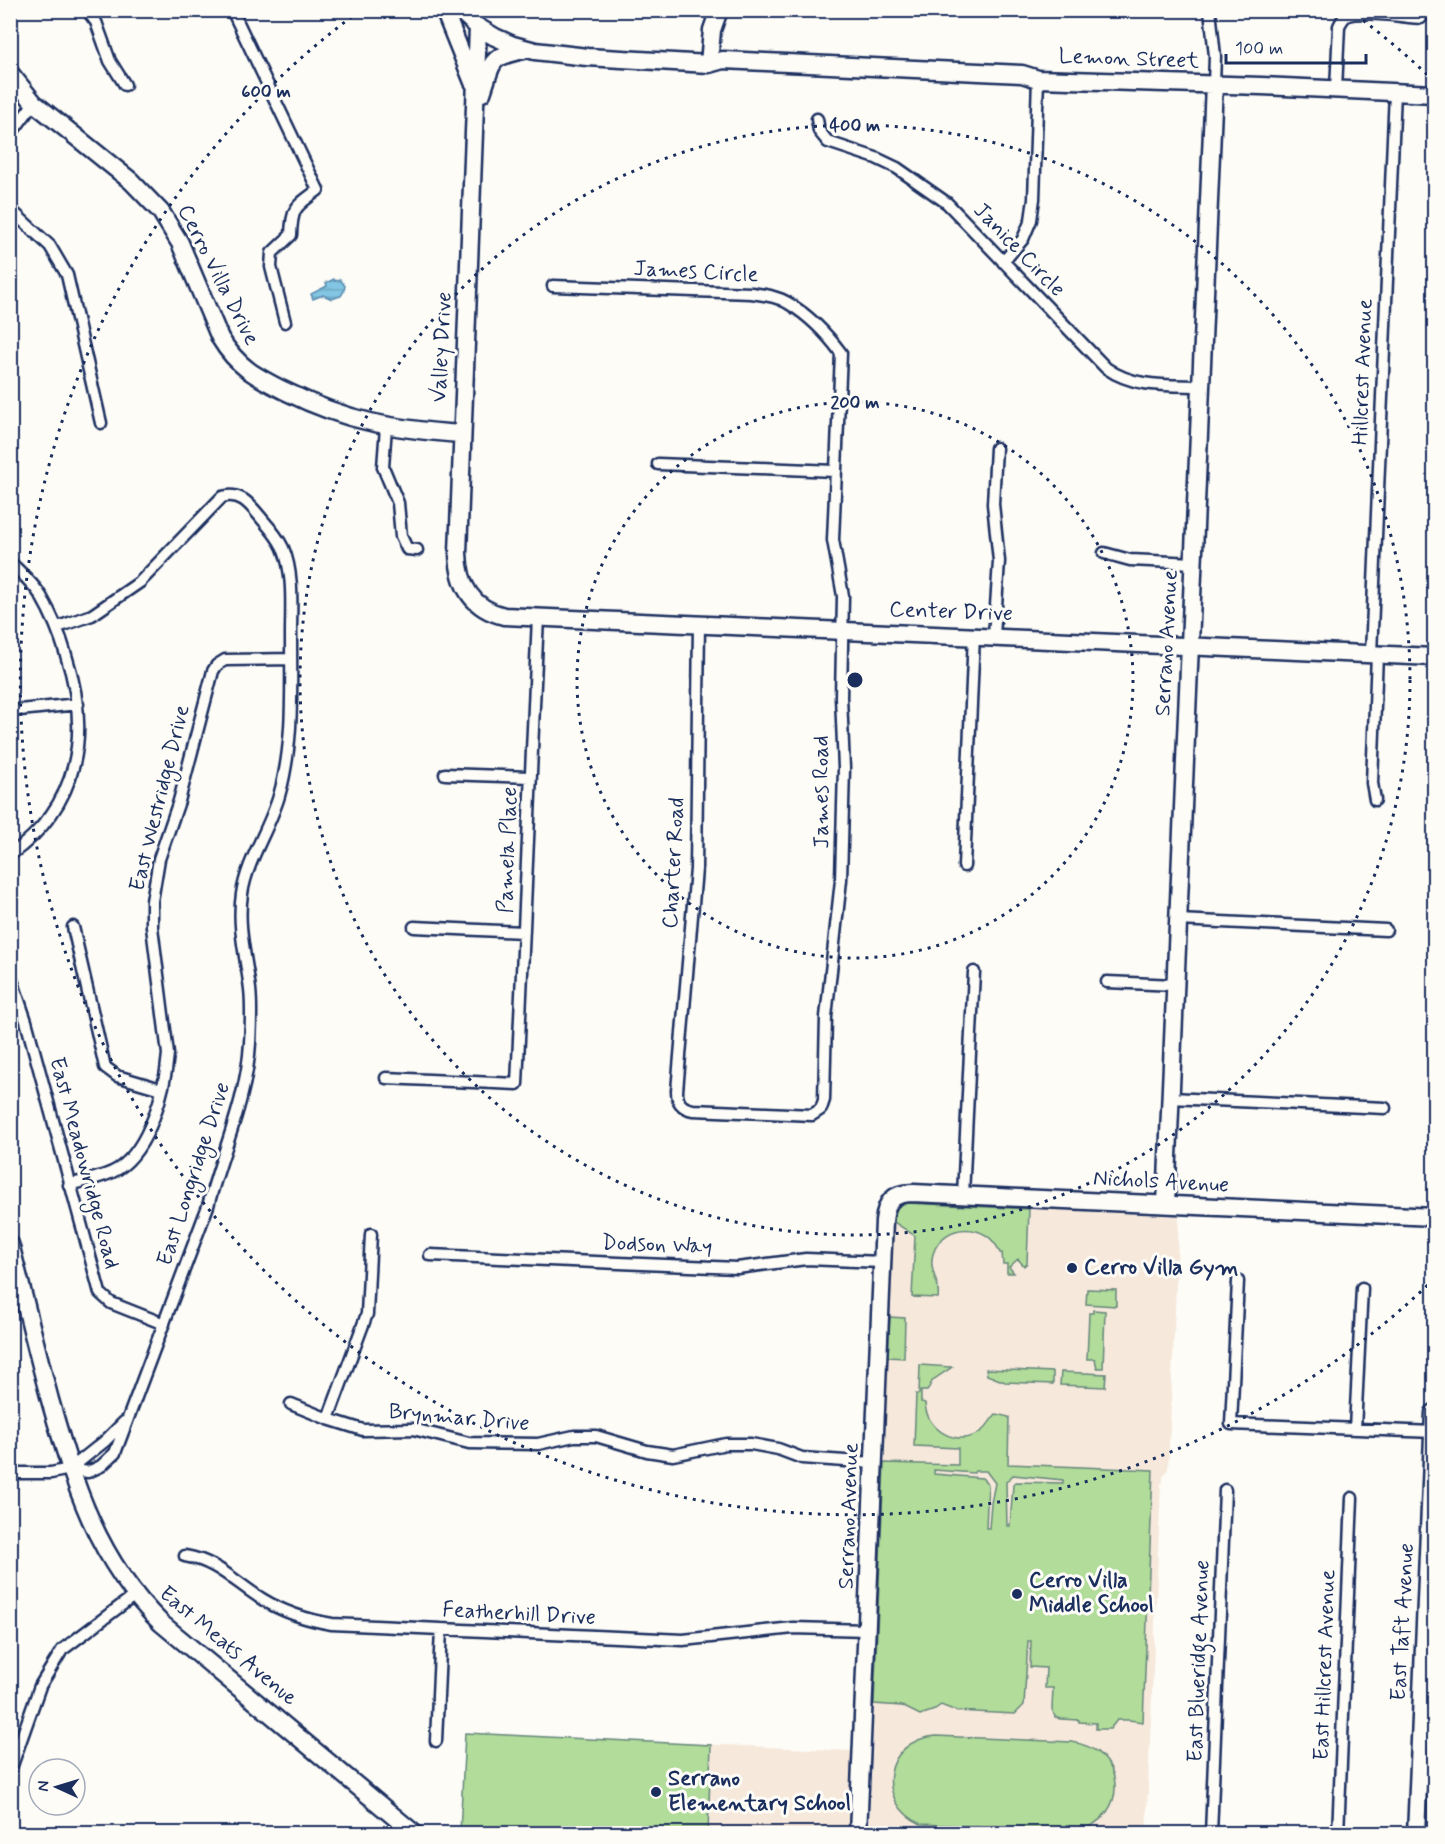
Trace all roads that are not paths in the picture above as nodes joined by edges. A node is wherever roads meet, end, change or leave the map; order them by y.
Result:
1 (87, 10) edge
2 (232, 10) edge
3 (444, 10) edge
4 (459, 10) edge
5 (719, 10) edge
6 (1210, 10) edge
7 (1421, 18) dead end
8 (478, 27) junction
9 (526, 49) junction
10 (709, 64) junction
11 (10, 74) edge
12 (1038, 79) junction
13 (1214, 84) junction
14 (125, 85) dead end
15 (1336, 89) junction
16 (1395, 92) junction
17 (1434, 94) edge
18 (476, 101) junction
19 (34, 102) junction
20 (817, 119) dead end
21 (10, 135) edge
22 (10, 209) edge
23 (1003, 262) junction
24 (553, 286) dead end
25 (285, 322) dead end
26 (1201, 386) junction
27 (101, 423) dead end
28 (386, 427) junction
29 (461, 434) junction
30 (996, 448) dead end
31 (658, 464) dead end
32 (835, 471) junction
33 (417, 550) dead end
34 (1104, 552) dead end
35 (10, 562) edge
36 (1194, 562) junction
37 (472, 598) joint
38 (538, 617) junction
39 (699, 624) junction
40 (57, 627) junction
41 (843, 630) junction
42 (974, 635) junction
43 (994, 636) junction
44 (1190, 645) junction
45 (1374, 654) junction
46 (1434, 657) edge
47 (291, 658) junction
48 (78, 704) junction
49 (10, 711) edge
50 (445, 774) dead end
51 (530, 777) junction
52 (1375, 800) dead end
53 (10, 855) edge
54 (964, 866) dead end
55 (1178, 920) junction
56 (73, 927) dead end
57 (414, 927) dead end
58 (1386, 930) dead end
59 (524, 932) junction
60 (974, 972) dead end
61 (10, 974) edge
62 (1107, 982) dead end
63 (1175, 985) junction
64 (386, 1078) dead end
65 (161, 1089) junction
66 (1170, 1098) junction
67 (1385, 1108) dead end
68 (818, 1112) joint
69 (69, 1185) junction
70 (963, 1195) junction
71 (888, 1201) joint
72 (1166, 1204) junction
73 (1434, 1217) edge
74 (371, 1234) dead end
75 (10, 1244) edge
76 (430, 1255) dead end
77 (882, 1262) junction
78 (1238, 1281) dead end
79 (1362, 1288) dead end
80 (164, 1324) junction
81 (291, 1404) dead end
82 (1434, 1413) edge
83 (126, 1419) junction
84 (328, 1419) junction
85 (1355, 1429) junction
86 (1434, 1432) edge
87 (874, 1463) junction
88 (70, 1469) junction
89 (10, 1473) edge
90 (1225, 1490) dead end
91 (1352, 1498) dead end
92 (185, 1556) dead end
93 (135, 1595) junction
94 (441, 1629) junction
95 (867, 1630) junction
96 (436, 1741) dead end
97 (10, 1771) edge
98 (414, 1833) edge
99 (858, 1833) edge
100 (1211, 1833) edge
101 (1338, 1833) edge
102 (1416, 1833) edge

1 - 14 street
2 - 25 street
3 - 18 street, Valley Drive
4 - 8 street
5 - 10 street
6 - 13 street
7 - 15 street
8 - 9 street, Lemon Street
8 - 18 street, Valley Drive
9 - 10 street, Lemon Street
9 - 18 street
10 - 12 street, Lemon Street
11 - 19 street, Cerro Villa Drive
12 - 13 street, Lemon Street
12 - 23 street
13 - 15 street, Lemon Street
13 - 26 street, Serrano Avenue
15 - 16 street, Lemon Street
16 - 17 street, Lemon Street
16 - 45 street, Hillcrest Avenue
18 - 29 street, Valley Drive
19 - 21 street
19 - 28 street, Cerro Villa Drive
20 - 23 street, Janice Circle
22 - 27 street
23 - 26 street, Janice Circle
24 - 32 street, James Circle
26 - 36 street, Serrano Avenue
28 - 29 street, Cerro Villa Drive
28 - 33 street
29 - 37 street, Valley Drive
30 - 43 street
31 - 32 street
32 - 41 street, James Road
34 - 36 street
35 - 40 street
36 - 44 street, Serrano Avenue
37 - 38 street, Center Drive
38 - 39 street, Center Drive
38 - 51 street, Pamela Place
39 - 41 street, Center Drive
39 - 68 street, Charter Road
40 - 47 street, East Longridge Drive
40 - 48 street
41 - 42 street, Center Drive
41 - 68 street, James Road
42 - 43 street, Center Drive
42 - 54 street
43 - 44 street, Center Drive
44 - 45 street, Center Drive
44 - 55 street, Serrano Avenue
45 - 46 street, Center Drive
45 - 52 street, Hillcrest Avenue
47 - 65 street, East Westridge Drive
47 - 80 street, East Longridge Drive
48 - 49 street
48 - 53 street
50 - 51 street
51 - 59 street, Pamela Place
55 - 58 street
55 - 63 street, Serrano Avenue
56 - 65 street
57 - 59 street
59 - 64 street, Pamela Place
60 - 70 street
61 - 69 street, East Meadowridge Road
62 - 63 street
63 - 66 street, Serrano Avenue
65 - 69 street, East Westridge Drive
66 - 67 street
66 - 72 street, Serrano Avenue
69 - 80 street, East Meadowridge Road
70 - 71 street, Nichols Avenue
70 - 72 street, Nichols Avenue
71 - 77 street, Serrano Avenue
72 - 73 street, Nichols Avenue
74 - 84 street
75 - 88 street, East Meats Avenue
76 - 77 street, Dodson Way
77 - 87 street, Serrano Avenue
78 - 85 street
79 - 85 street
80 - 83 street, East Longridge Drive
81 - 84 street, Brynmar Drive
82 - 86 street, East Taft Avenue
83 - 88 street, East Longridge Drive
83 - 88 street, East Longridge Drive
84 - 87 street, Brynmar Drive
85 - 86 street
86 - 102 street, East Taft Avenue
87 - 95 street, Serrano Avenue
88 - 89 street
88 - 93 street, East Meats Avenue
90 - 100 street, East Blueridge Avenue
91 - 101 street, East Hillcrest Avenue
92 - 94 street, Featherhill Drive
93 - 97 street
93 - 98 street, East Meats Avenue
94 - 95 street, Featherhill Drive
94 - 96 street
95 - 99 street, Serrano Avenue

